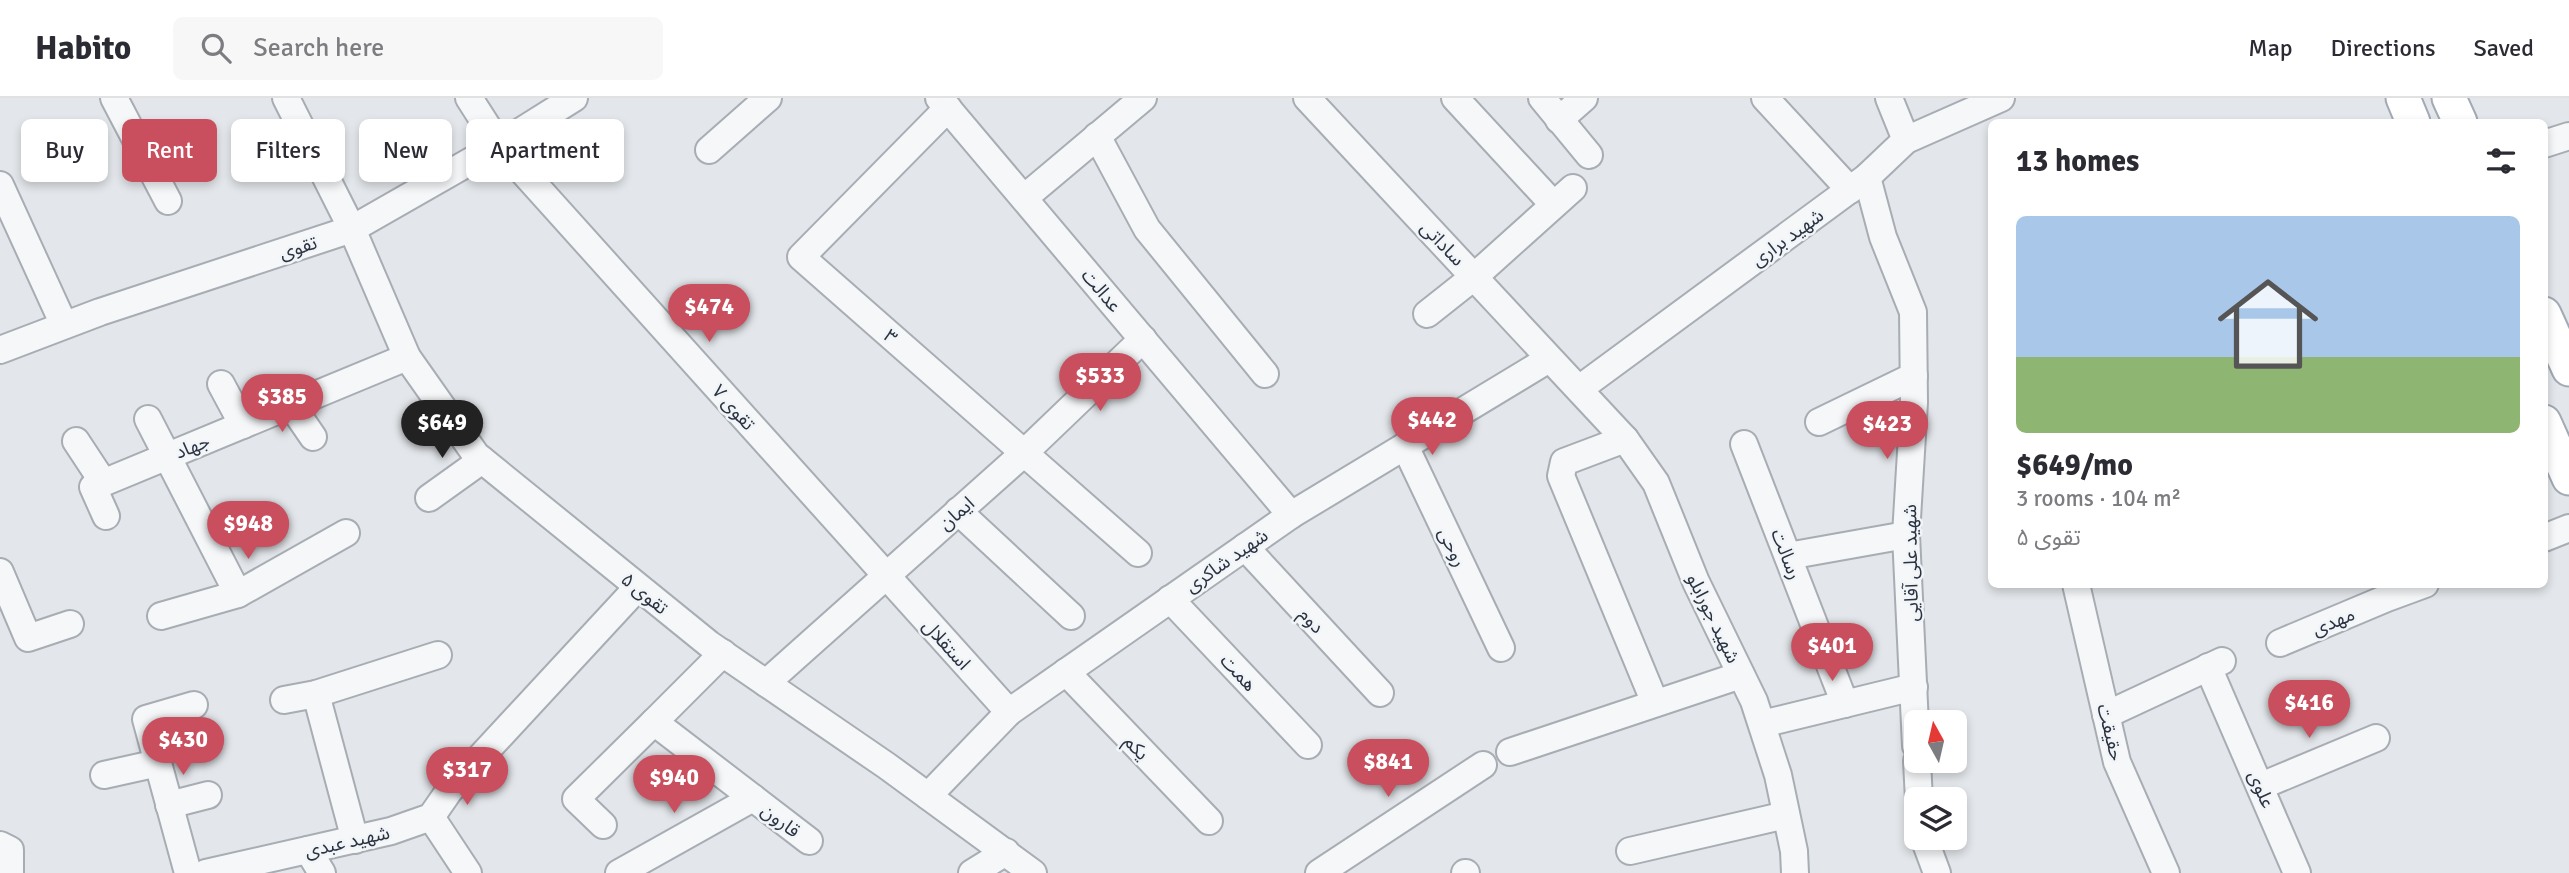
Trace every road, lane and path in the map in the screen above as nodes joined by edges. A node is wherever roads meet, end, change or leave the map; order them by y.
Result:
1 (114, 98) edge
2 (286, 98) edge
3 (470, 98) edge
4 (575, 98) edge
5 (768, 98) edge
6 (1143, 98) edge
7 (1307, 98) edge
8 (1455, 98) edge
9 (1542, 98) edge
10 (1584, 98) edge
11 (1765, 98) edge
12 (1889, 98) edge
13 (2403, 98) edge
14 (2449, 98) edge
15 (943, 103) edge
16 (1992, 105) edge
17 (483, 119) edge
18 (541, 119) edge
19 (2412, 119) edge
20 (2459, 119) edge
21 (1559, 120) junction
22 (1097, 136) junction
23 (2569, 136) edge
24 (1906, 140) junction
25 (2548, 143) edge
26 (709, 150) dead end
27 (1589, 155) dead end
28 (466, 164) edge
29 (532, 182) edge
30 (1859, 183) junction
31 (0, 185) edge
32 (1024, 198) junction
33 (167, 201) dead end
34 (352, 229) junction
35 (1475, 276) junction
36 (1427, 314) dead end
37 (2548, 323) edge
38 (64, 325) junction
39 (1143, 339) junction
40 (0, 349) edge
41 (407, 357) junction
42 (1549, 359) junction
43 (2569, 369) edge
44 (1265, 374) dead end
45 (1914, 376) junction
46 (221, 384) dead end
47 (1579, 389) junction
48 (291, 405) junction
49 (148, 419) dead end
50 (1819, 422) dead end
51 (243, 425) junction
52 (2548, 431) edge
53 (313, 437) dead end
54 (1625, 439) junction
55 (76, 441) dead end
56 (1744, 444) dead end
57 (1405, 446) junction
58 (1024, 453) junction
59 (167, 456) junction
60 (482, 460) junction
61 (2569, 478) edge
62 (98, 484) junction
63 (429, 498) dead end
64 (958, 511) junction
65 (1291, 514) junction
66 (106, 516) dead end
67 (2569, 528) edge
68 (346, 533) dead end
69 (1906, 535) junction
70 (2548, 536) edge
71 (1245, 547) junction
72 (1138, 553) dead end
73 (1788, 556) junction
74 (0, 572) edge
75 (885, 575) junction
76 (638, 587) junction
77 (2077, 588) edge
78 (2414, 588) edge
79 (238, 594) junction
80 (1170, 599) junction
81 (161, 616) dead end
82 (1071, 616) dead end
83 (70, 624) dead end
84 (2280, 643) dead end
85 (1501, 648) dead end
86 (723, 653) junction
87 (438, 655) dead end
88 (1066, 672) junction
89 (1741, 675) junction
90 (766, 683) junction
91 (1914, 687) junction
92 (1380, 693) dead end
93 (316, 694) junction
94 (284, 700) dead end
95 (1656, 703) junction
96 (1845, 704) junction
97 (194, 705) dead end
98 (1915, 710) edge
99 (1009, 712) junction
100 (2106, 715) junction
101 (654, 722) junction
102 (1762, 724) junction
103 (2376, 738) dead end
104 (1308, 745) dead end
105 (1510, 751) dead end
106 (158, 763) junction
107 (1483, 765) dead end
108 (104, 775) dead end
109 (2261, 786) junction
110 (208, 795) dead end
111 (928, 796) junction
112 (752, 798) junction
113 (169, 805) junction
114 (1786, 815) junction
115 (431, 817) junction
116 (1209, 821) dead end
117 (603, 825) dead end
118 (355, 839) junction
119 (809, 841) dead end
120 (0, 845) edge
121 (308, 850) junction
122 (1928, 850) edge
123 (1630, 851) dead end
124 (1006, 852) junction
125 (2164, 872) edge
126 (10, 873) edge
127 (205, 873) edge
128 (322, 873) edge
129 (468, 873) edge
130 (619, 873) edge
131 (972, 873) edge
132 (1033, 873) edge
133 (1319, 873) edge
134 (1795, 873) edge
135 (1937, 873) edge
136 (2297, 873) edge

1 - 33 street
2 - 34 street, تقوی ۵
3 - 17 street, تقوی ۷
4 - 18 street, تقوی
5 - 26 street
6 - 22 street
7 - 35 street, ساداتی
8 - 35 street
9 - 21 street
10 - 21 street
11 - 30 street
12 - 24 street
13 - 19 main road
14 - 20 main road
15 - 32 street, عدالت
15 - 58 street, ۳
16 - 24 street, شهید براری
21 - 27 street
22 - 32 street
22 - 44 street
23 - 25 street
24 - 30 street, شهید براری
28 - 34 street, تقوی
29 - 75 street, تقوی ۷
30 - 45 street, شهید علی آقایی
30 - 47 street, شهید براری
31 - 38 street
32 - 39 street, عدالت
34 - 38 street, تقوی
34 - 41 street, تقوی ۵
35 - 36 street
35 - 42 street, ساداتی
37 - 43 main road
38 - 40 street, تقوی
39 - 58 street, ایمان
39 - 65 street, عدالت
41 - 48 street, جهاد
41 - 60 street, تقوی ۵
42 - 47 street, ساداتی
42 - 57 street, شهید شاکری
45 - 50 street
45 - 69 street, شهید علی آقایی
46 - 51 street
47 - 54 street, شهید جورابلو
48 - 51 street, جهاد
48 - 53 street
49 - 59 street
51 - 59 street, جهاد
52 - 61 main road
54 - 89 street, شهید جورابلو
54 - 95 street
55 - 62 street
56 - 73 street, رسالت
57 - 65 street, شهید شاکری
57 - 85 street, روحی
58 - 64 street, ایمان
58 - 72 street, ۳
59 - 62 street, جهاد
59 - 79 street
60 - 63 street
60 - 76 street, تقوی ۵
62 - 66 street
64 - 75 street, ایمان
64 - 82 street
65 - 71 street, شهید شاکری
67 - 70 street
68 - 79 street
69 - 73 street
69 - 91 street, شهید علی آقایی
71 - 80 street, شهید شاکری
71 - 92 street, دوم
73 - 96 street, رسالت
74 - 83 street
75 - 90 street, ایمان
75 - 99 street, استقلال
76 - 86 street, تقوی ۵
76 - 115 street
77 - 100 street, حقیقت
78 - 84 street, مهدی
79 - 81 street
80 - 88 street, شهید شاکری
80 - 104 street, همت
86 - 90 street, تقوی ۵
86 - 101 street
87 - 93 street
88 - 99 street, شهید شاکری
88 - 116 street, یکم
89 - 95 street
89 - 102 street, شهید جورابلو
90 - 111 street, تقوی ۵
91 - 96 street
91 - 98 street, شهید علی آقایی
93 - 94 street
93 - 118 street
95 - 105 street
96 - 102 street
97 - 106 street
99 - 111 street, شهید شاکری
100 - 109 street, علوی
100 - 125 street, حقیقت
101 - 112 street, قارون
101 - 117 street
102 - 114 street, شهید جورابلو
103 - 109 street
106 - 108 street
106 - 113 street
107 - 133 street
109 - 136 street, علوی
110 - 113 street
111 - 124 street, تقوی ۵
112 - 119 street, قارون
112 - 130 street
113 - 127 street
114 - 123 street
114 - 134 street, شهید جورابلو
115 - 118 street, شهید عبدی
115 - 129 street
118 - 121 street, شهید عبدی
120 - 126 street
121 - 127 street, شهید عبدی
121 - 128 street
122 - 135 street
124 - 131 street
124 - 132 street, تقوی ۵

